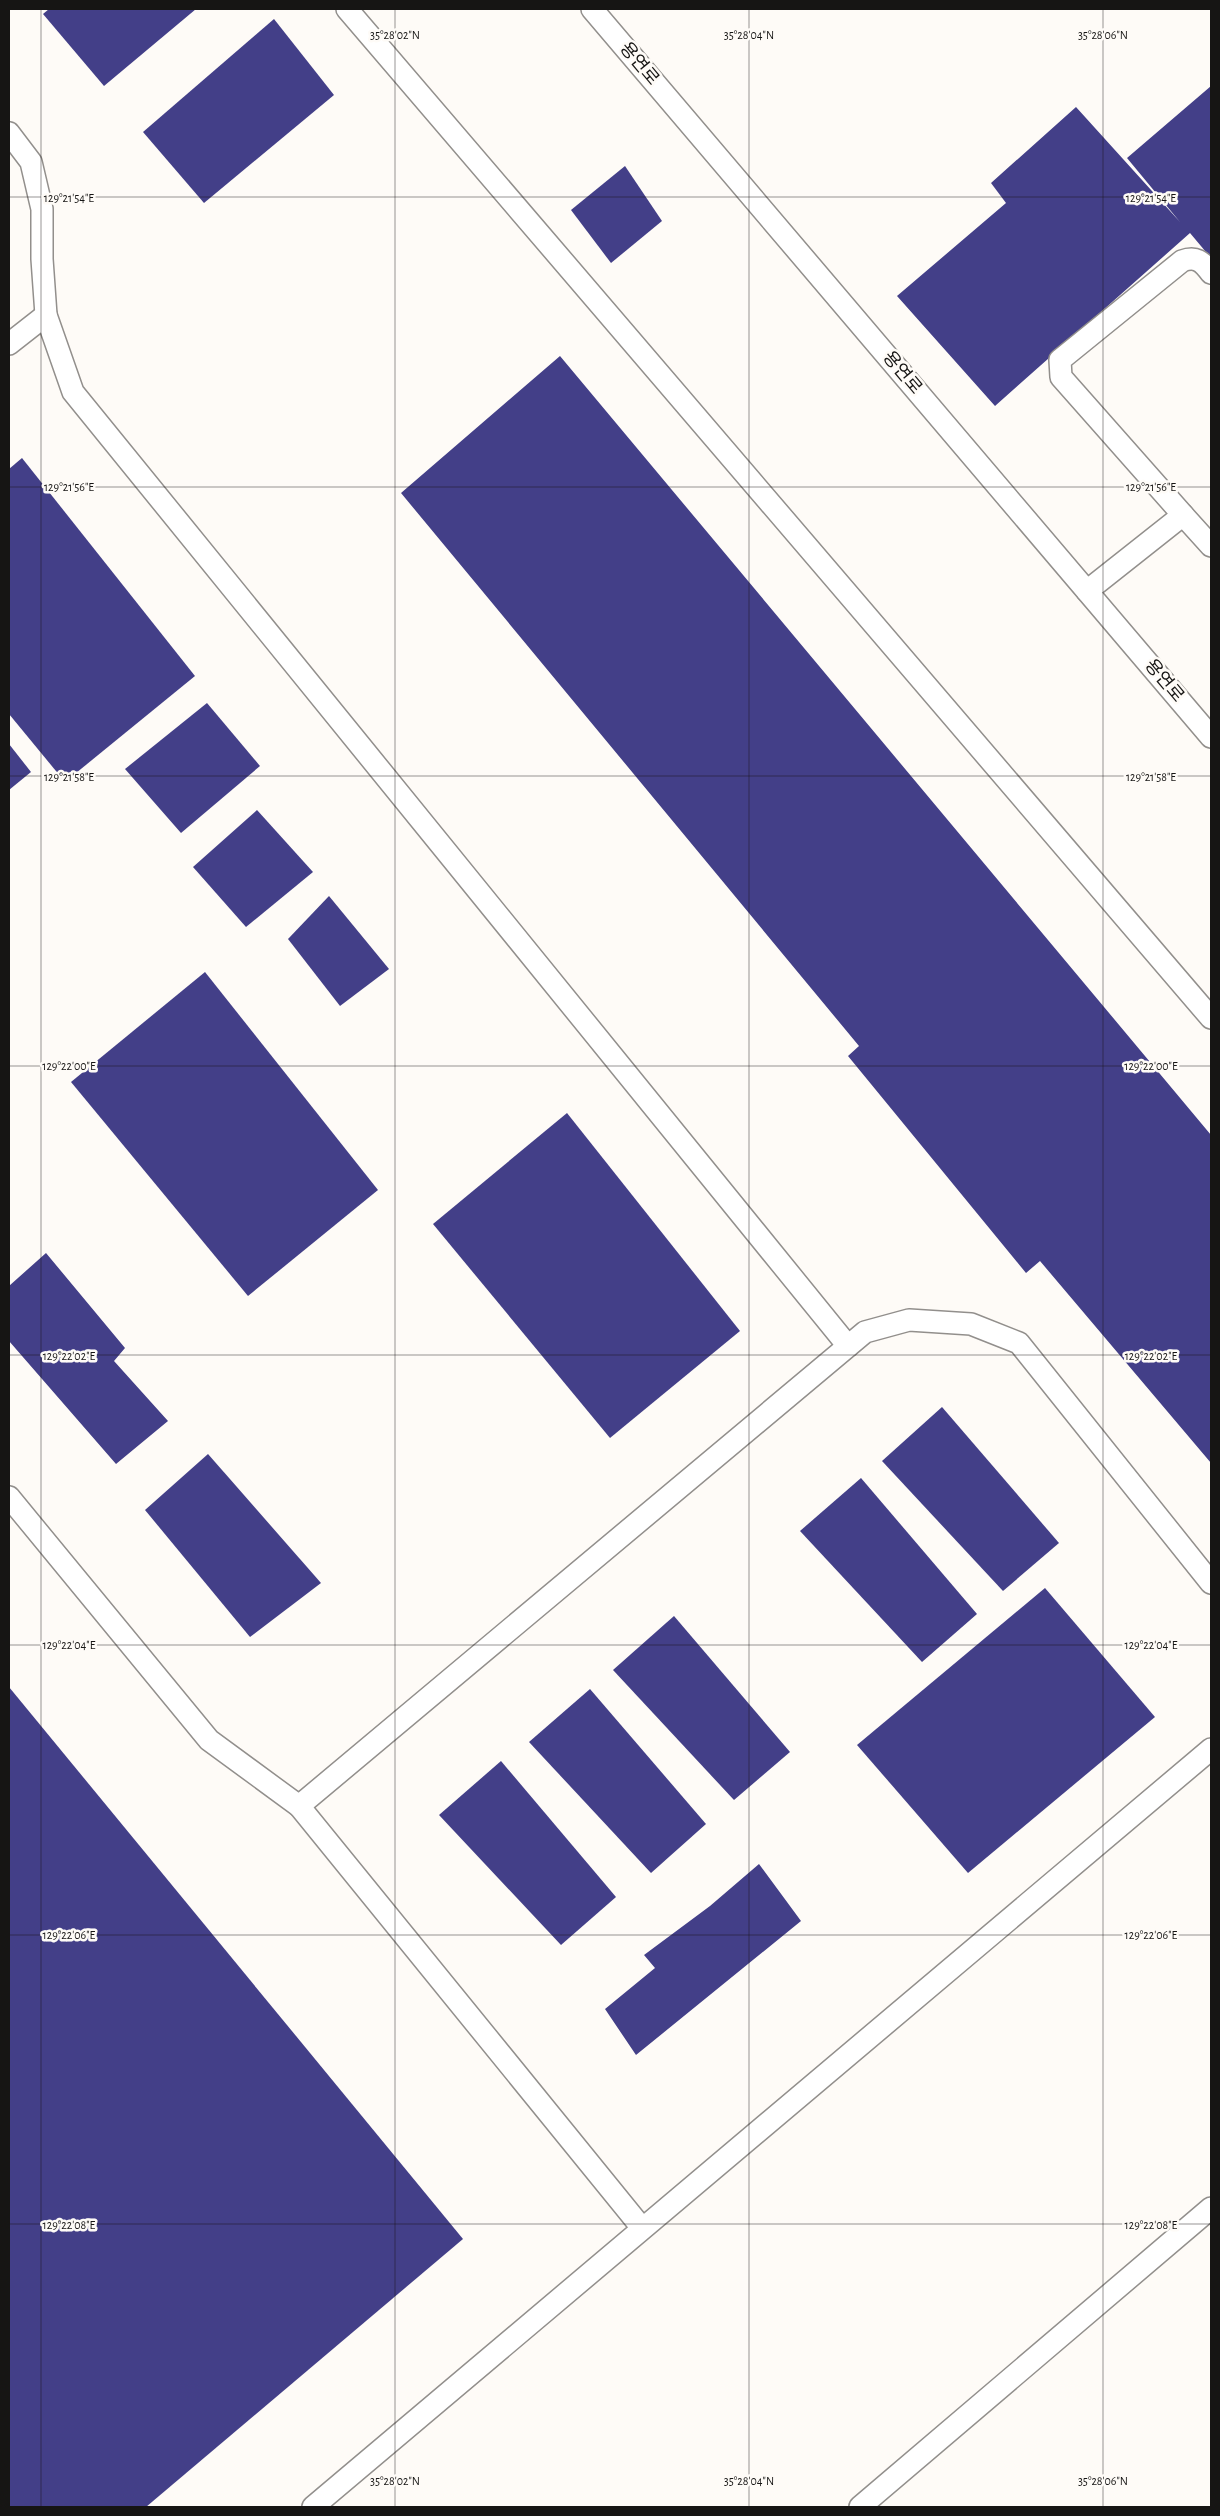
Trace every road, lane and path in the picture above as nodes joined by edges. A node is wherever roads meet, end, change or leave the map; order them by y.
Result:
1 (347, 9) edge
2 (592, 9) edge
3 (9, 133) edge
4 (1211, 273) edge
5 (46, 314) junction
6 (9, 344) edge
7 (1183, 515) junction
8 (1211, 546) edge
9 (1087, 591) junction
10 (1211, 737) edge
11 (1211, 1018) edge
12 (848, 1346) junction
13 (9, 1497) edge
14 (1211, 1583) edge
15 (1211, 1749) edge
16 (299, 1806) junction
17 (1211, 2208) edge
18 (642, 2228) junction
19 (313, 2507) edge
20 (860, 2507) edge

1 - 11 lane
2 - 9 lane, 용연로
3 - 5 lane
4 - 7 lane
5 - 6 lane
5 - 12 lane
7 - 8 lane
7 - 9 lane
9 - 10 lane, 용연로
12 - 14 lane
12 - 16 lane
13 - 16 lane
15 - 18 lane
16 - 18 lane
17 - 20 lane
18 - 19 lane

